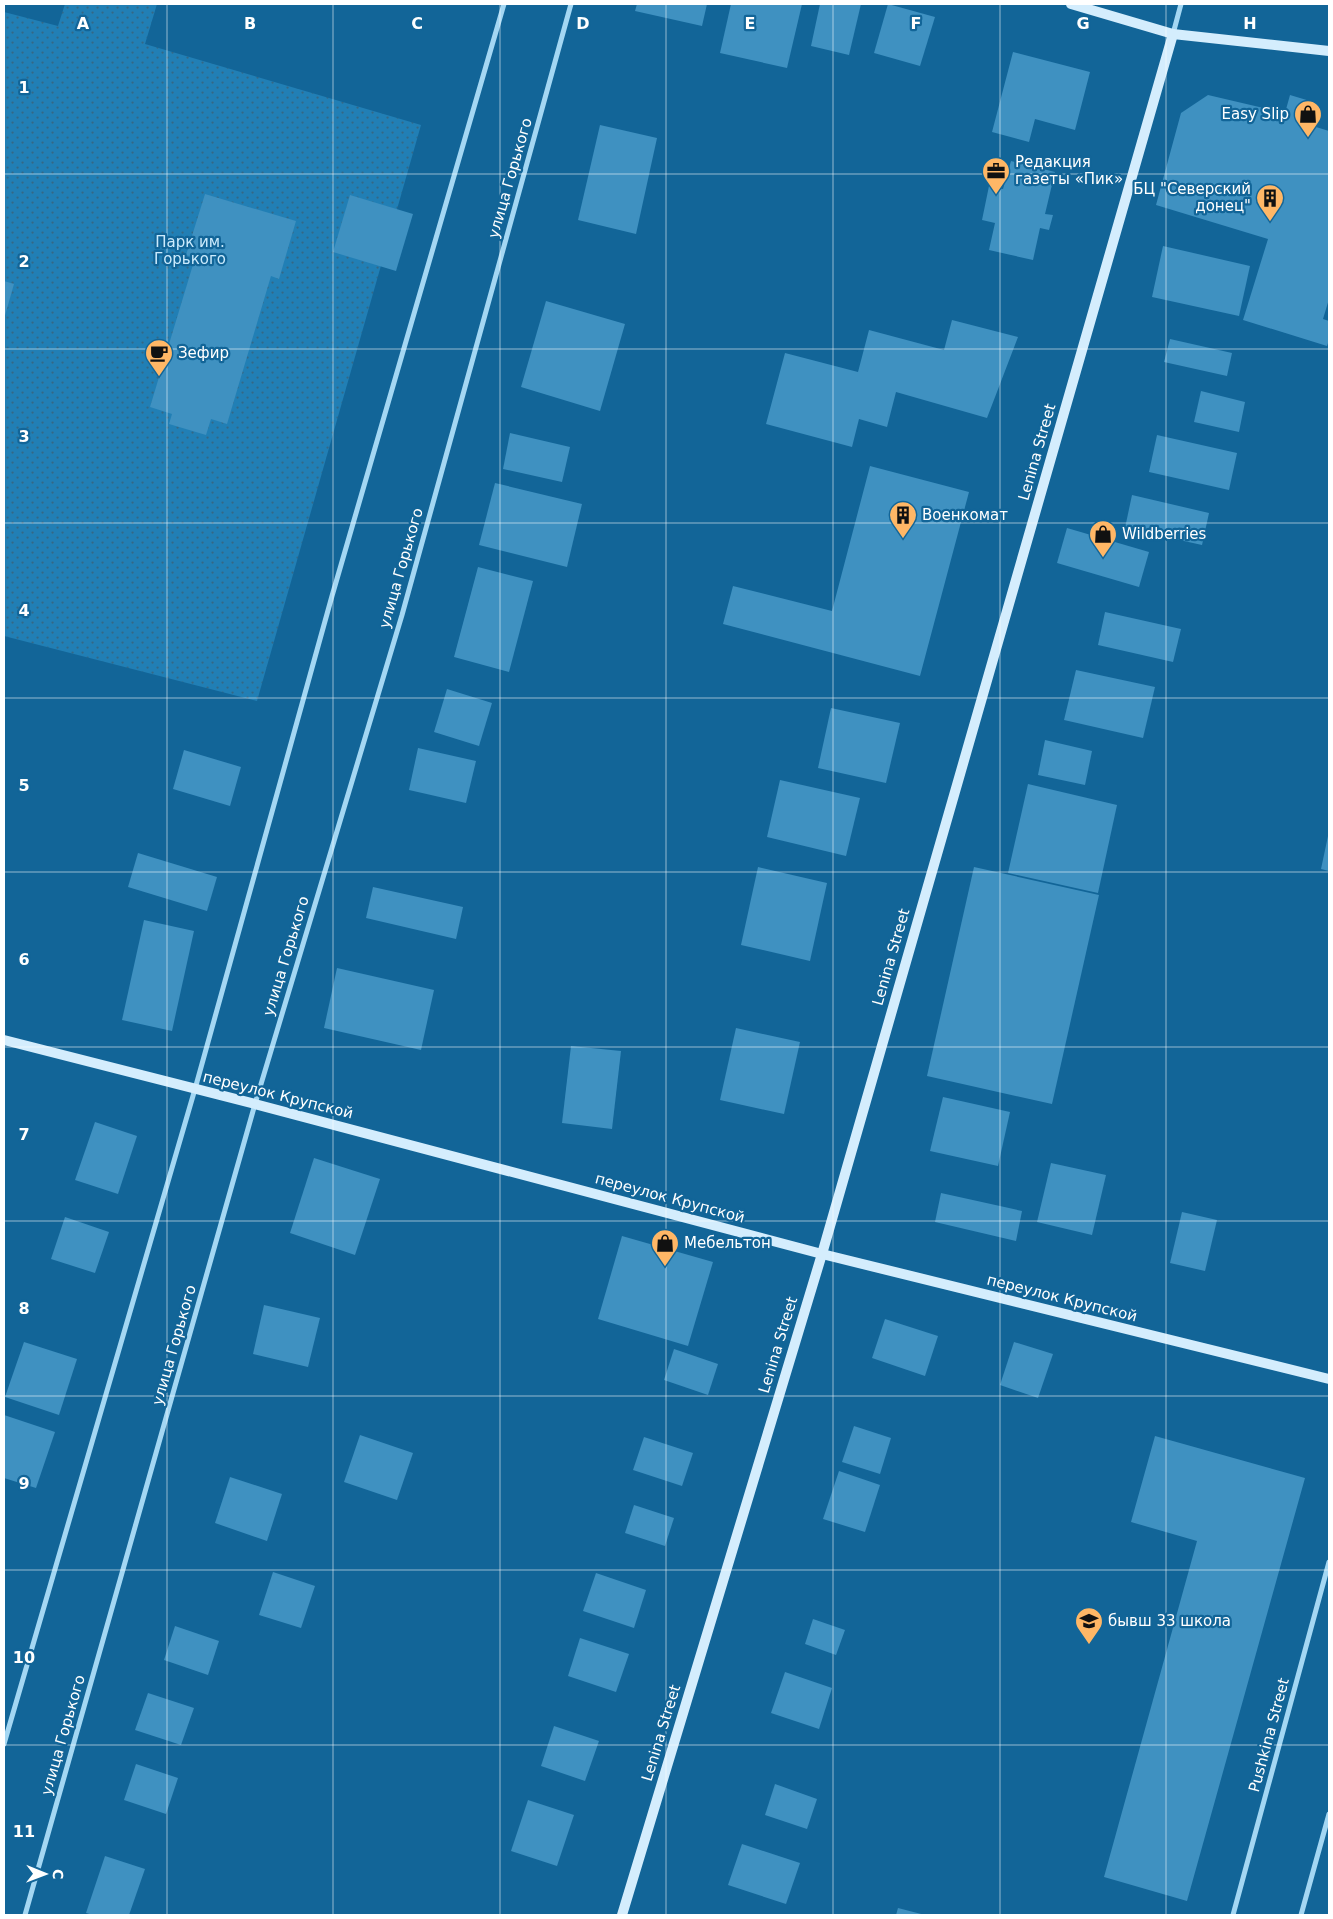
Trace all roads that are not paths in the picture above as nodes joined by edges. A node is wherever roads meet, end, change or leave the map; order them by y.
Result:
1 (504, 4) edge
2 (572, 4) edge
3 (1071, 4) edge
4 (1181, 4) edge
5 (1172, 34) junction
6 (1329, 51) edge
7 (4, 1040) edge
8 (195, 1089) junction
9 (255, 1104) junction
10 (822, 1254) junction
11 (1329, 1379) edge
12 (1329, 1562) edge
13 (4, 1744) edge
14 (1329, 1814) edge
15 (25, 1915) edge
16 (622, 1915) edge
17 (1233, 1915) edge
18 (1301, 1915) edge

1 - 8 street
2 - 9 street, улица Горького
3 - 5 street
4 - 5 street, Lenina Street
5 - 6 street
5 - 10 street, Lenina Street
7 - 8 street, переулок Крупской
8 - 9 street, переулок Крупской
8 - 13 street
9 - 10 street, переулок Крупской
9 - 15 street, улица Горького
10 - 11 street, переулок Крупской
10 - 16 street, Lenina Street
12 - 17 street, Pushkina Street
14 - 18 street

